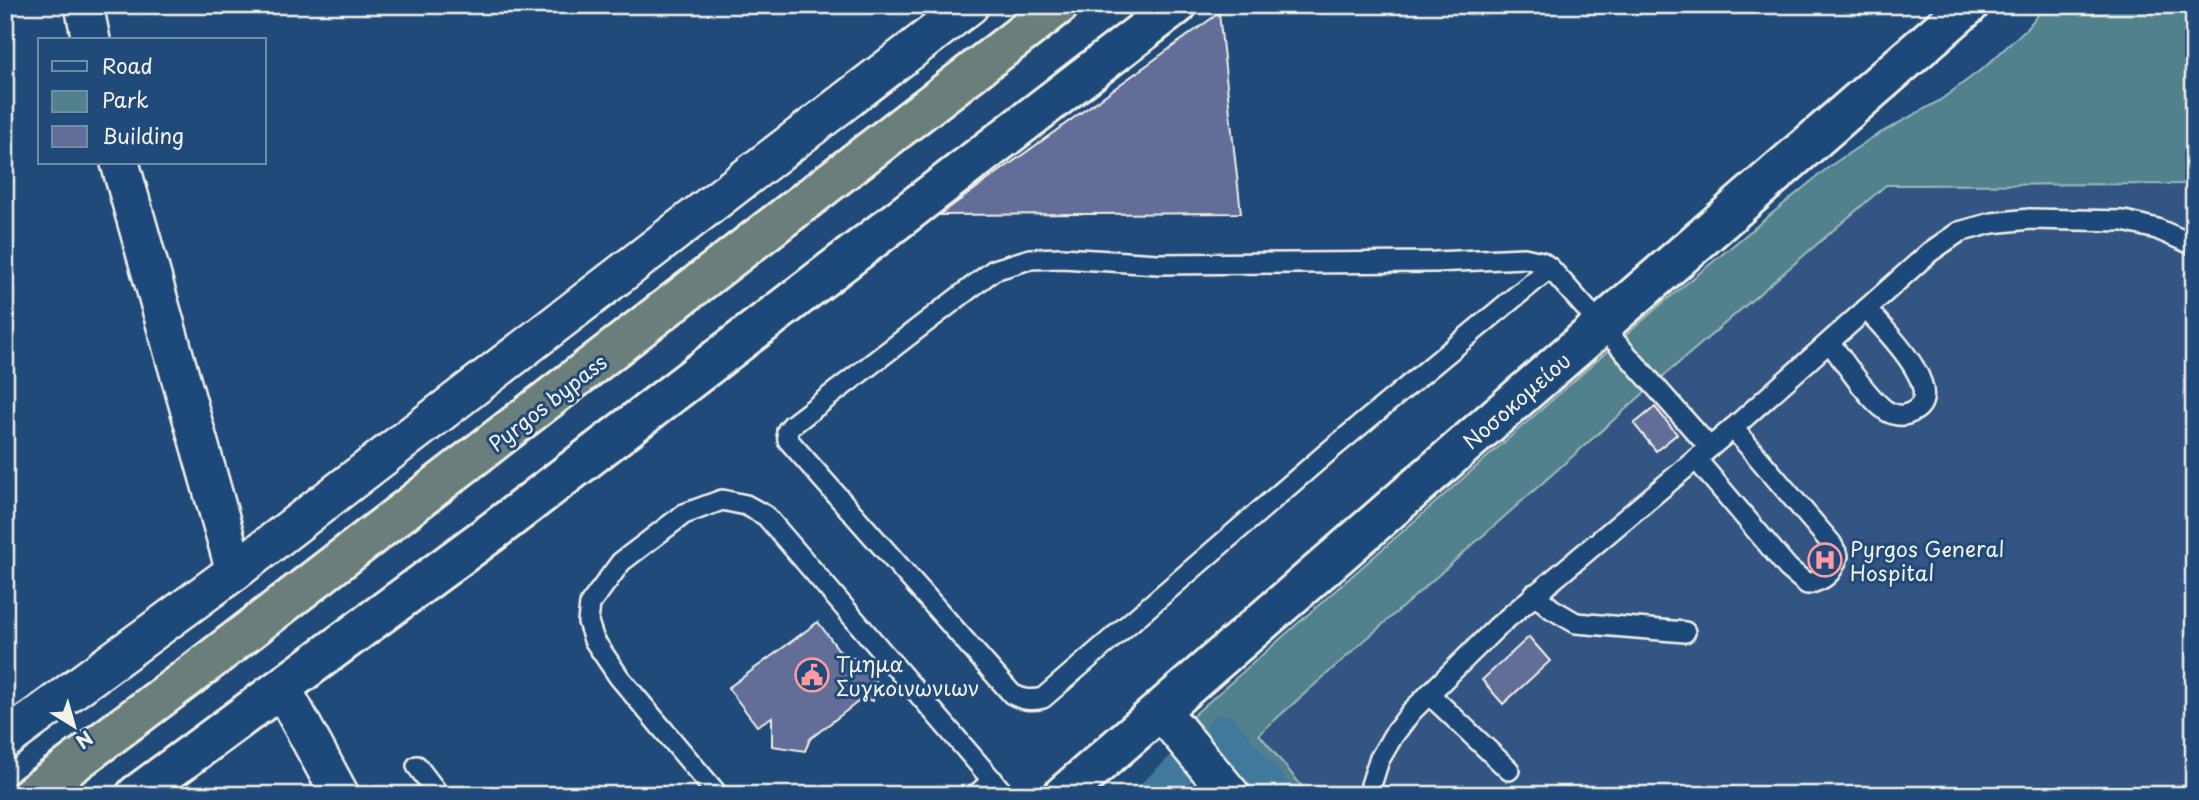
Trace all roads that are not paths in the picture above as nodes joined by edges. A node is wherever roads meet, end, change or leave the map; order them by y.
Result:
1 (84, 5) edge
2 (1059, 5) edge
3 (1177, 5) edge
4 (1969, 5) edge
5 (968, 6) edge
6 (91, 38) edge
7 (120, 164) edge
8 (2194, 244) edge
9 (1550, 268) junction
10 (1866, 309) junction
11 (1602, 324) junction
12 (1830, 343) junction
13 (1733, 428) junction
14 (1702, 453) junction
15 (235, 571) junction
16 (1534, 594) junction
17 (1685, 632) dead end
18 (282, 688) junction
19 (1429, 694) junction
20 (1161, 711) junction
21 (5, 740) edge
22 (417, 766) dead end
23 (1509, 770) dead end
24 (999, 788) edge
25 (32, 795) edge
26 (136, 795) edge
27 (340, 795) edge
28 (439, 795) edge
29 (718, 795) edge
30 (976, 795) edge
31 (1063, 795) edge
32 (1231, 795) edge
33 (1372, 795) edge

1 - 6 street
2 - 25 highway, Pyrgos bypass
3 - 18 street
4 - 11 street, Νοσοκομείου
5 - 15 street
7 - 15 street
8 - 10 lane
9 - 9 lane
9 - 11 lane
10 - 12 lane
10 - 12 lane
11 - 14 lane
11 - 20 street, Νοσοκομείου
12 - 13 lane
13 - 14 lane
13 - 14 lane
14 - 16 lane
15 - 21 street
16 - 17 lane
16 - 19 lane
18 - 26 street
18 - 27 street
19 - 23 lane
19 - 33 lane
20 - 31 street, Νοσοκομείου
20 - 32 street
22 - 28 lane
24 - 29 lane
24 - 30 lane

